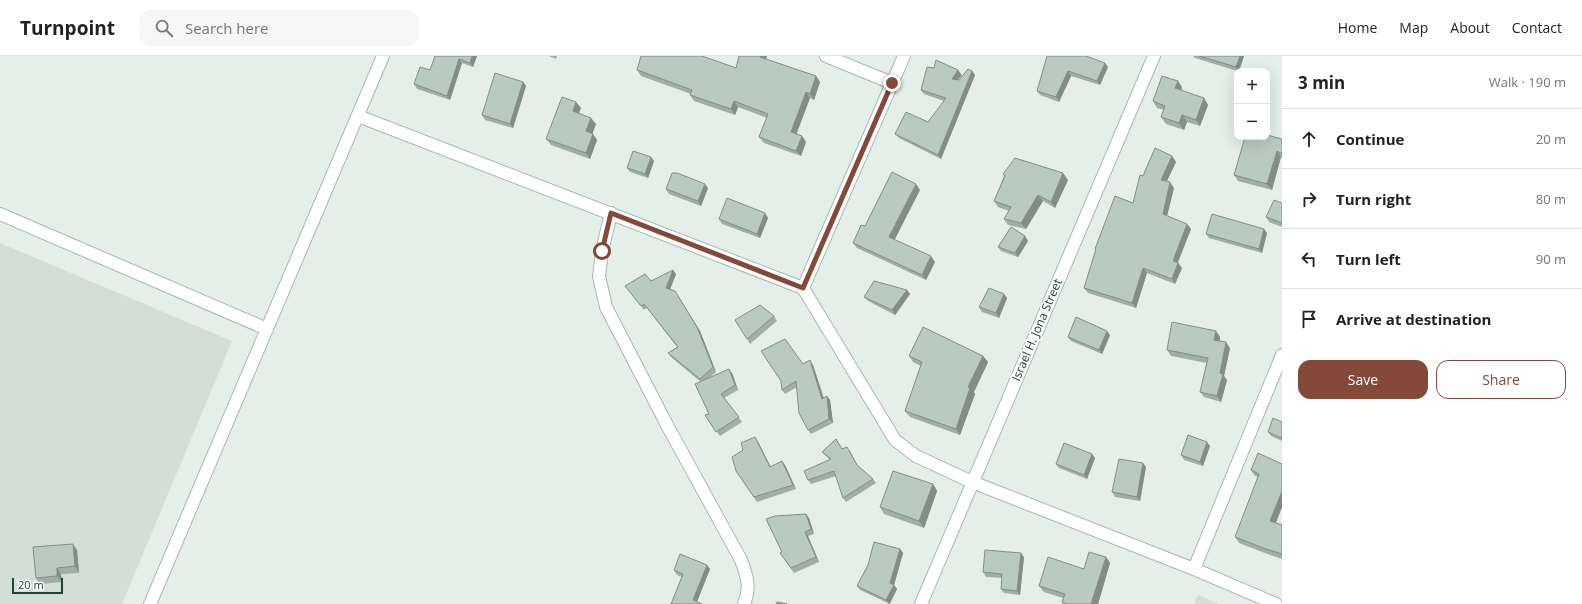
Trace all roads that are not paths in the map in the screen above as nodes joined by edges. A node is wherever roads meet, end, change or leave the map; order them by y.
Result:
1 (383, 56) edge
2 (826, 56) edge
3 (904, 56) edge
4 (1154, 56) edge
5 (892, 83) junction
6 (358, 116) junction
7 (611, 213) junction
8 (0, 214) edge
9 (803, 288) junction
10 (267, 329) junction
11 (1282, 355) edge
12 (972, 482) junction
13 (1194, 569) junction
14 (150, 604) edge
15 (744, 604) edge
16 (921, 604) edge
17 (1276, 604) edge

1 - 6 street
2 - 5 street
3 - 5 street
4 - 12 street, Israel H. Jona Street
5 - 9 street
6 - 7 street
6 - 10 street
7 - 9 street
7 - 15 street
8 - 10 street
9 - 12 street
10 - 14 street
11 - 13 street
12 - 13 street
12 - 16 street, Israel H. Jona Street
13 - 17 street

